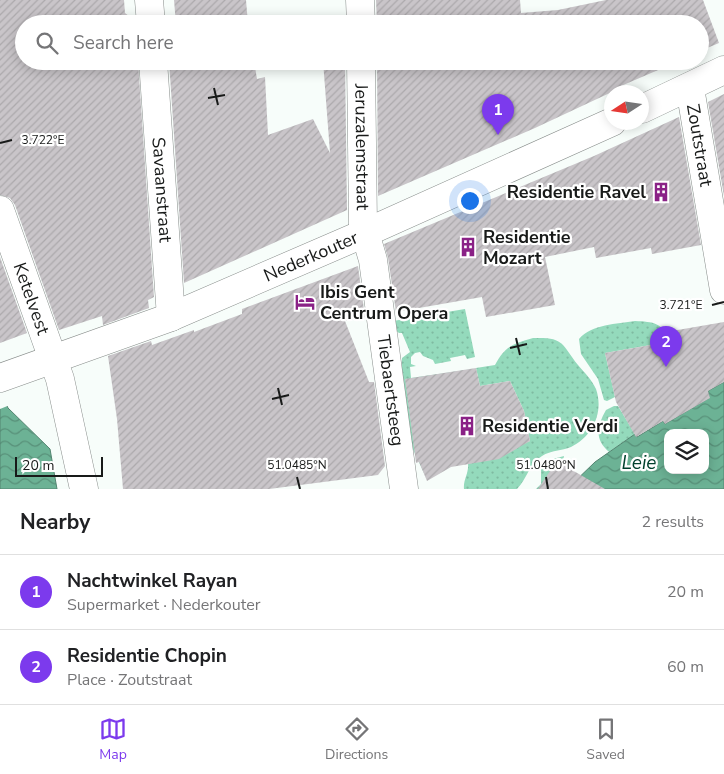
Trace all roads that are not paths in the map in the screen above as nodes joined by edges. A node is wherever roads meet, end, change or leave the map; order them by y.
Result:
1 (149, 0) edge
2 (360, 0) edge
3 (150, 15) edge
4 (361, 15) edge
5 (154, 70) edge
6 (361, 70) edge
7 (724, 70) edge
8 (690, 88) junction
9 (649, 106) edge
10 (604, 126) edge
11 (0, 210) edge
12 (365, 234) junction
13 (724, 290) edge
14 (171, 317) junction
15 (53, 359) junction
16 (2, 377) edge
17 (84, 489) edge
18 (401, 489) edge

1 - 3 street
2 - 4 street
5 - 14 street, Savaanstraat
6 - 12 street, Jeruzalemstraat
7 - 8 street
8 - 9 street
8 - 13 street, Zoutstraat
10 - 12 street, Nederkouter
11 - 15 street, Ketelvest
12 - 14 street, Nederkouter
12 - 18 street, Tiebaertsteeg
14 - 15 street, Nederkouter
15 - 16 street, Nederkouter
15 - 17 street, Ketelvest

